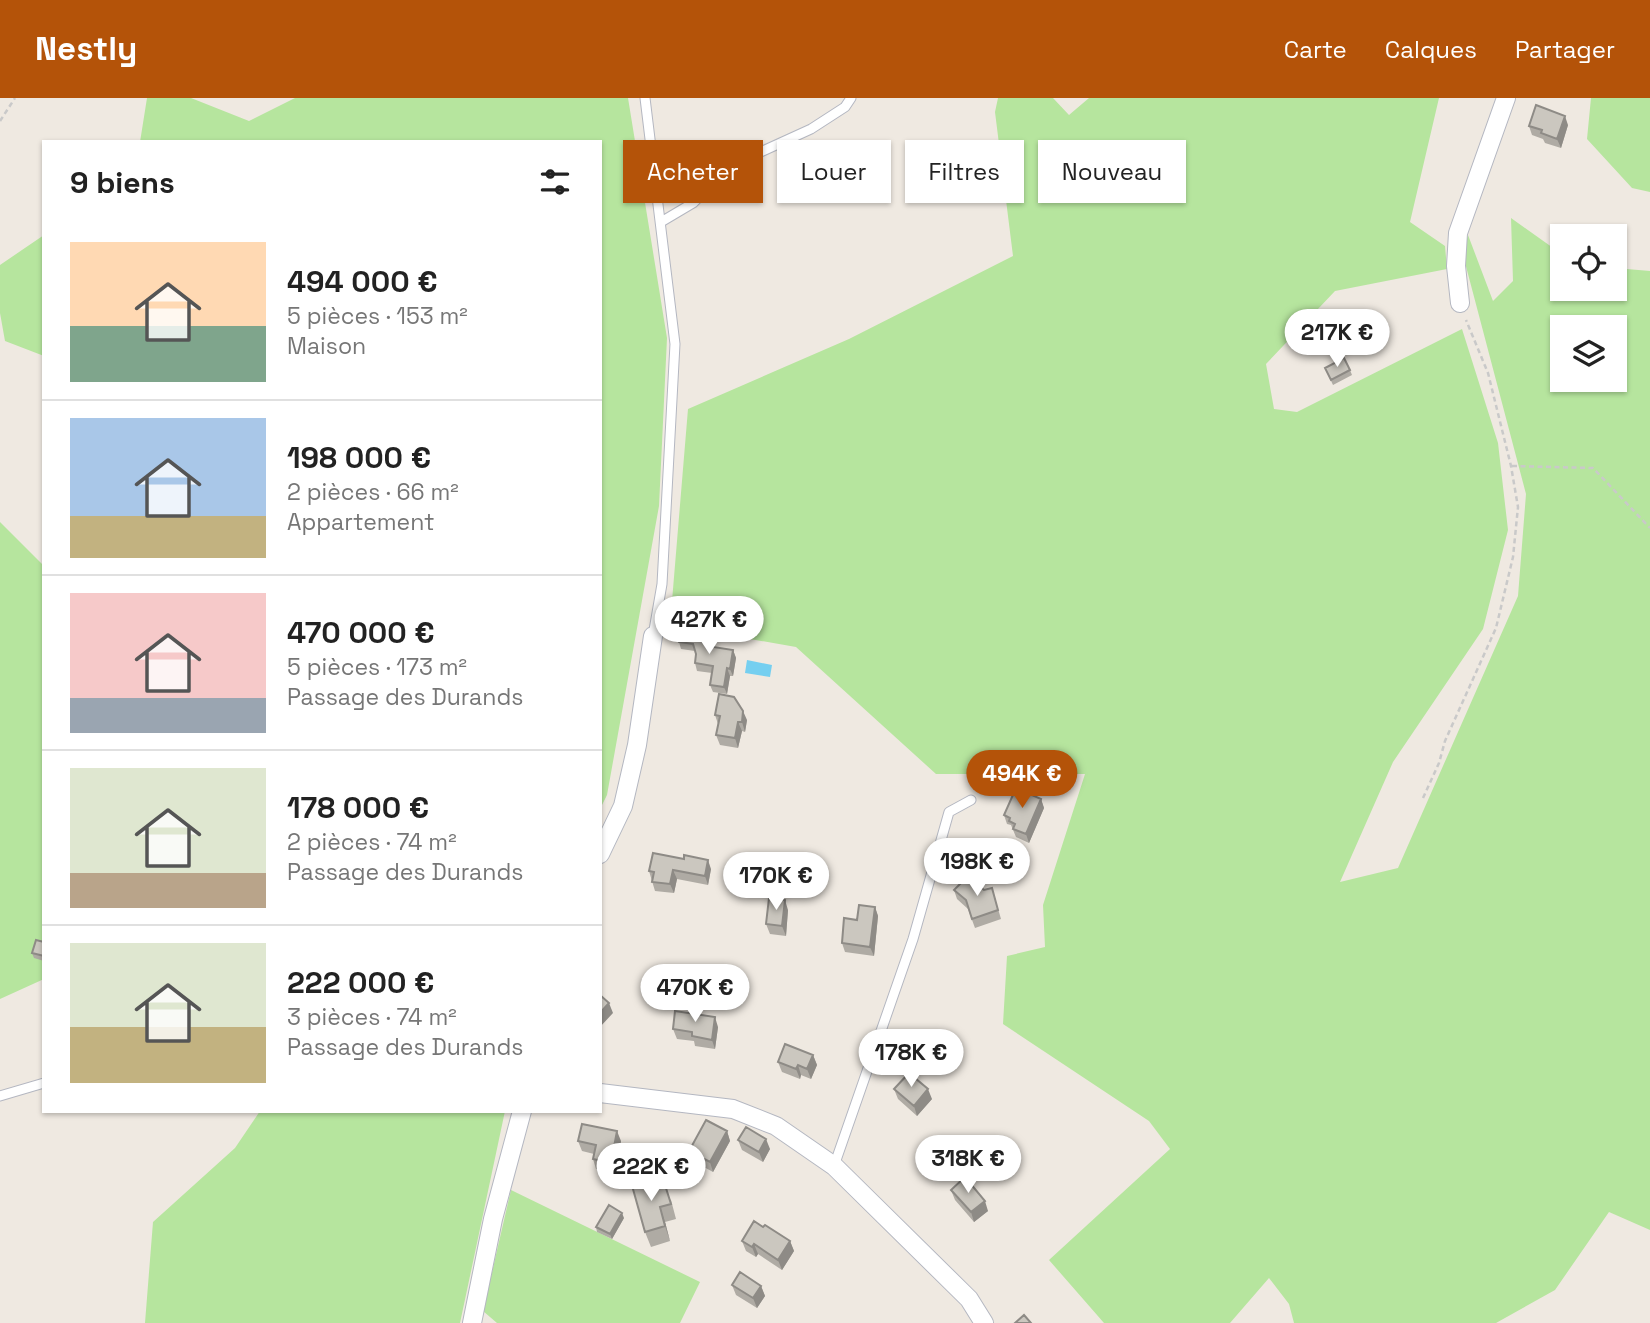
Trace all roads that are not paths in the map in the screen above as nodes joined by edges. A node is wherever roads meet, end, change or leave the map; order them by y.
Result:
1 (645, 98) edge
2 (851, 98) edge
3 (1506, 98) edge
4 (661, 222) junction
5 (1460, 303) road end
6 (653, 636) joint
7 (971, 800) dead end
8 (602, 851) edge
9 (42, 1084) edge
10 (602, 1093) edge
11 (0, 1096) edge
12 (521, 1113) edge
13 (834, 1166) junction
14 (472, 1323) edge
15 (984, 1323) edge

1 - 4 lane
2 - 4 lane
3 - 5 street
4 - 6 lane
6 - 8 street
7 - 13 lane
9 - 11 lane
10 - 13 street
12 - 14 street
13 - 15 street

